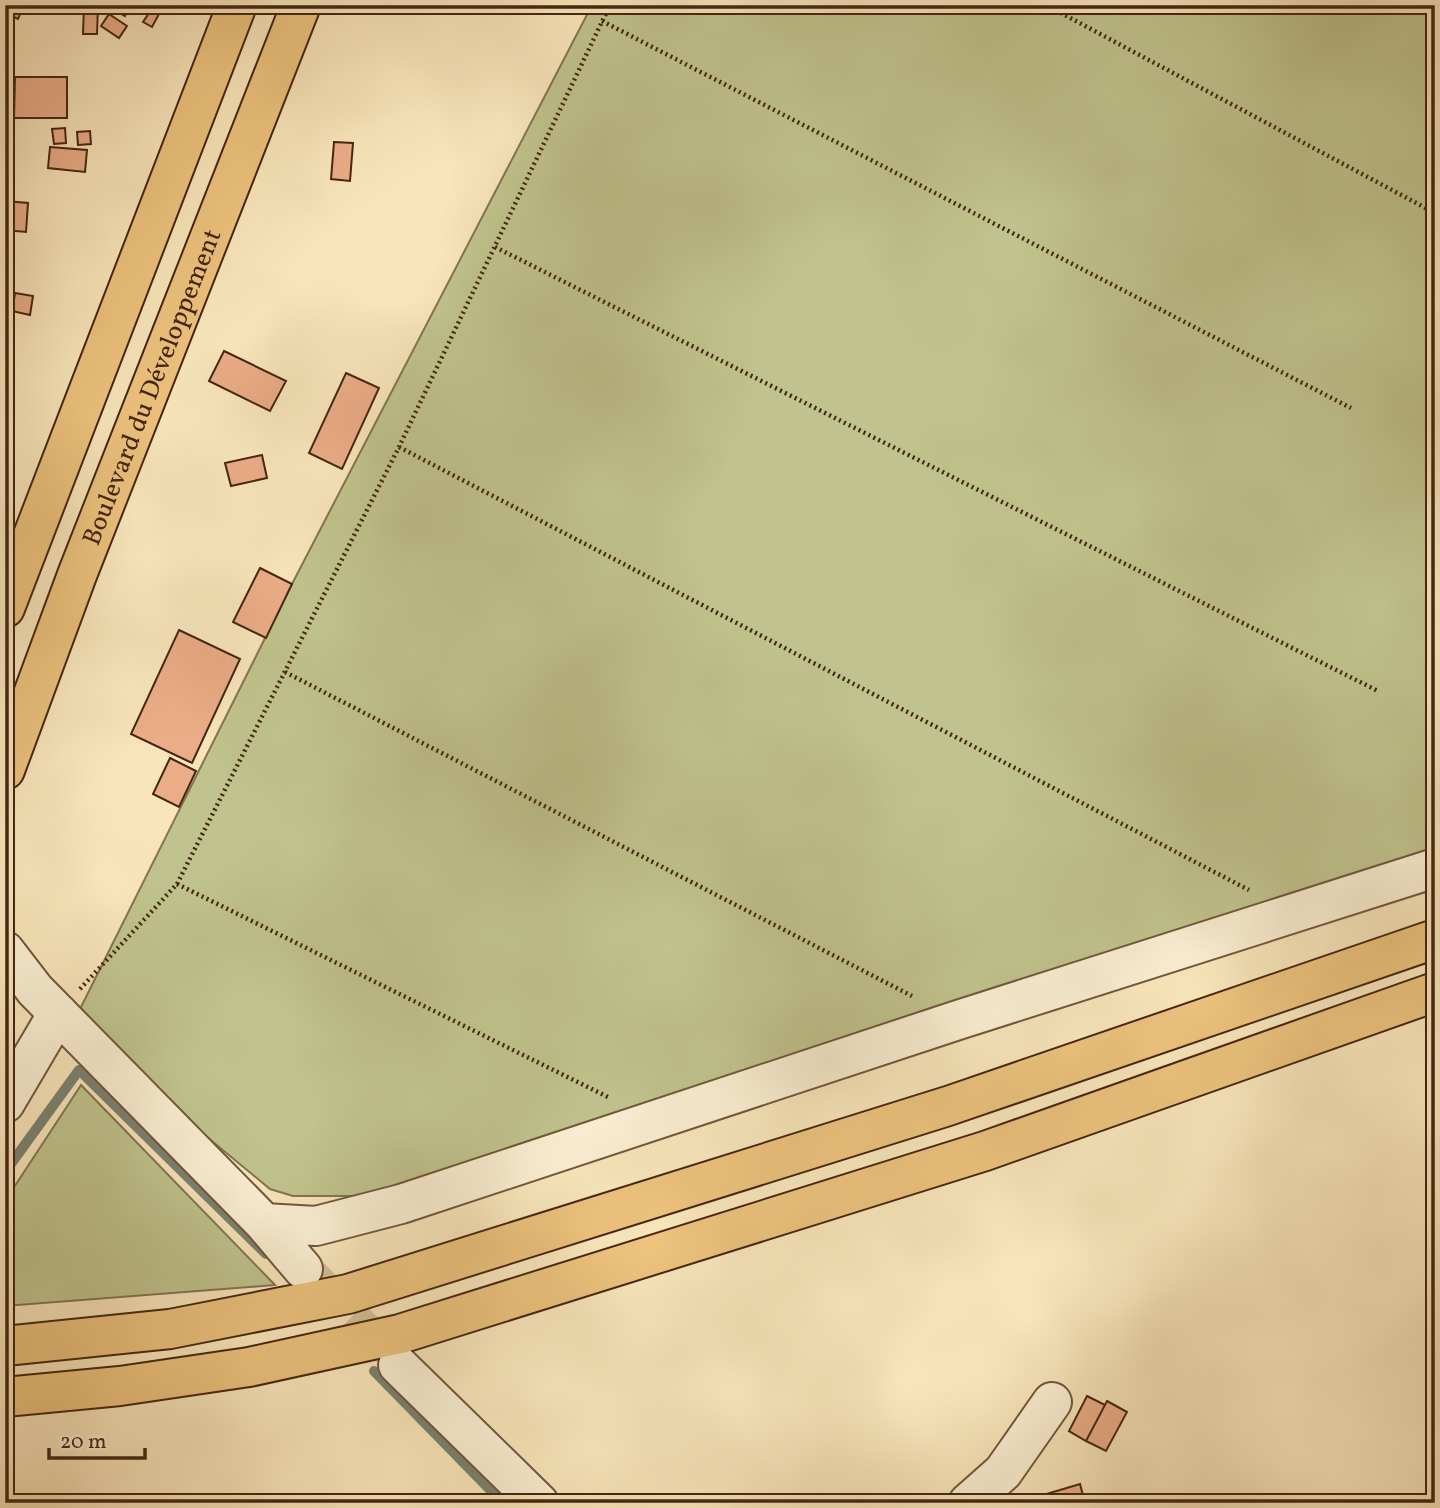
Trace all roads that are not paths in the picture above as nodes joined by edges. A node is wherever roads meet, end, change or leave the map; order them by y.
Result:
1 (237, 5) edge
2 (301, 5) edge
3 (137, 260) junction
4 (193, 283) junction
5 (71, 432) junction
6 (126, 454) junction
7 (5, 608) edge
8 (5, 770) edge
9 (1435, 868) edge
10 (1435, 939) edge
11 (5, 951) edge
12 (1435, 992) edge
13 (58, 1013) junction
14 (5, 1103) edge
15 (264, 1223) junction
16 (303, 1269) tunnel mouth
17 (5, 1346) edge
18 (398, 1364) tunnel mouth
19 (5, 1397) edge
20 (1052, 1402) dead end
21 (539, 1503) edge
22 (968, 1503) edge

1 - 3 highway
2 - 4 highway, Boulevard du Développement
3 - 4 highway
3 - 5 highway
4 - 6 highway, Boulevard du Développement
5 - 6 highway
5 - 7 highway
6 - 8 highway, Boulevard du Développement
9 - 15 street
10 - 17 highway
11 - 13 street
12 - 19 highway
13 - 14 street
13 - 15 street
15 - 16 street
18 - 21 street
20 - 22 street

